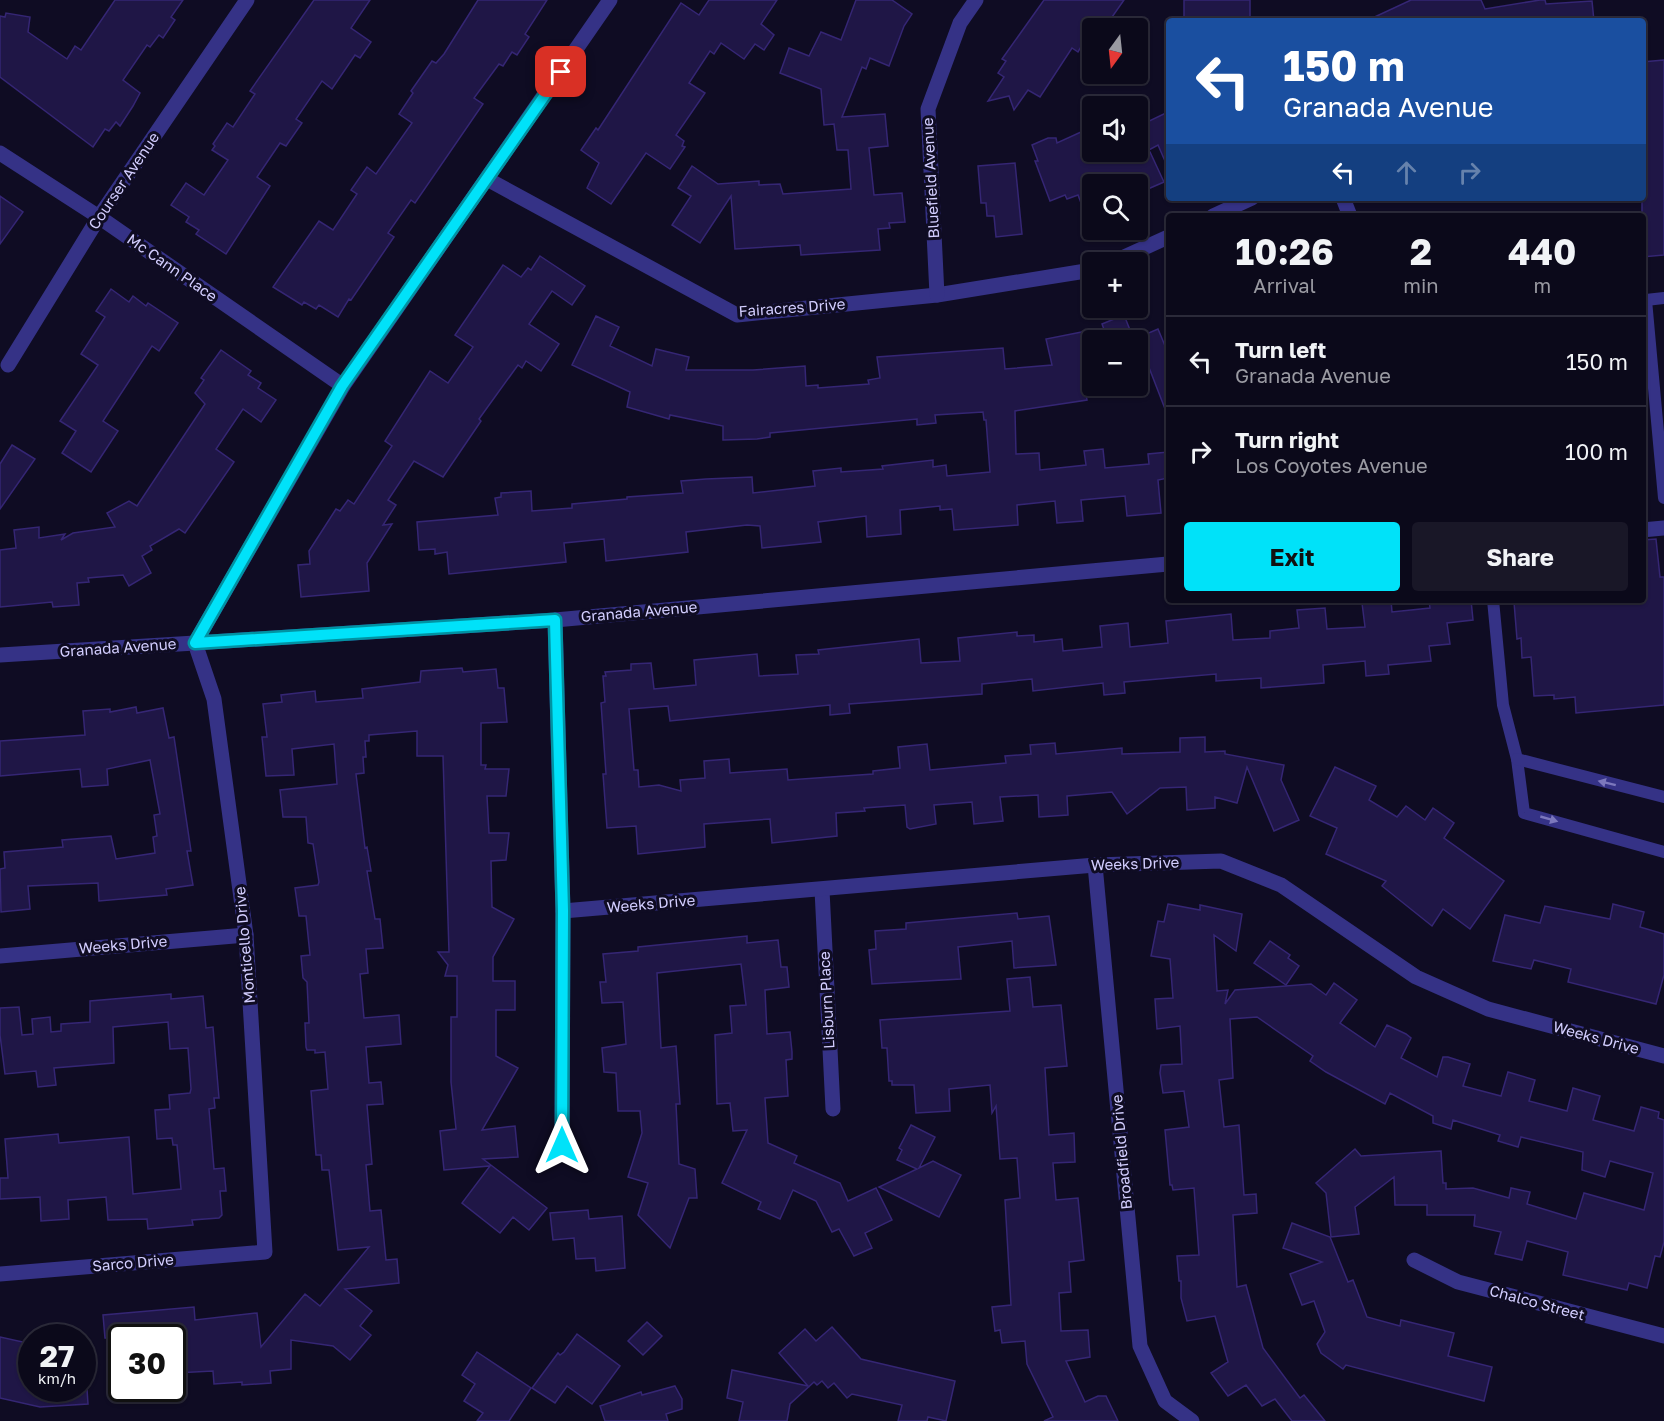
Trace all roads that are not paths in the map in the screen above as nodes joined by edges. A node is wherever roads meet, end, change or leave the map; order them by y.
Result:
1 (247, 0) edge
2 (610, 0) edge
3 (976, 0) edge
4 (0, 153) edge
5 (488, 179) junction
6 (1246, 201) edge
7 (1220, 213) edge
8 (99, 217) junction
9 (1166, 238) edge
10 (1135, 252) edge
11 (1082, 272) edge
12 (937, 295) junction
13 (1664, 298) edge
14 (1646, 300) edge
15 (1646, 320) edge
16 (8, 365) dead end
17 (342, 386) junction
18 (1664, 498) edge
19 (1664, 528) edge
20 (1646, 530) edge
21 (1166, 564) edge
22 (1493, 603) edge
23 (555, 620) junction
24 (195, 643) junction
25 (0, 655) edge
26 (1517, 759) junction
27 (1664, 797) edge
28 (1664, 852) edge
29 (1095, 865) junction
30 (822, 890) junction
31 (563, 911) junction
32 (246, 935) junction
33 (0, 956) edge
34 (1664, 1056) edge
35 (833, 1109) dead end
36 (562, 1145) dead end
37 (265, 1252) joint
38 (1414, 1260) dead end
39 (0, 1274) edge
40 (1664, 1336) edge
41 (1192, 1421) edge

1 - 8 street, Courser Avenue
2 - 5 street
3 - 12 street, Bluefield Avenue
4 - 8 street, Mc Cann Place
5 - 12 street, Fairacres Drive
5 - 17 street
6 - 7 street
8 - 16 street, Courser Avenue
8 - 17 street, Mc Cann Place
9 - 10 street
11 - 12 street, Fairacres Drive
13 - 14 lane
15 - 18 lane
17 - 24 street
19 - 20 street
21 - 23 street, Granada Avenue
22 - 26 lane
23 - 24 street, Granada Avenue
23 - 31 street
24 - 25 street, Granada Avenue
24 - 32 street, Monticello Drive
27 -> 26 lane
26 -> 28 lane
29 - 30 street, Weeks Drive
29 - 34 street, Weeks Drive
29 - 41 street, Broadfield Drive
30 - 31 street, Weeks Drive
30 - 35 street, Lisburn Place
31 - 36 street
32 - 33 street, Weeks Drive
32 - 37 street, Monticello Drive
37 - 39 street, Sarco Drive
38 - 40 street, Chalco Street

